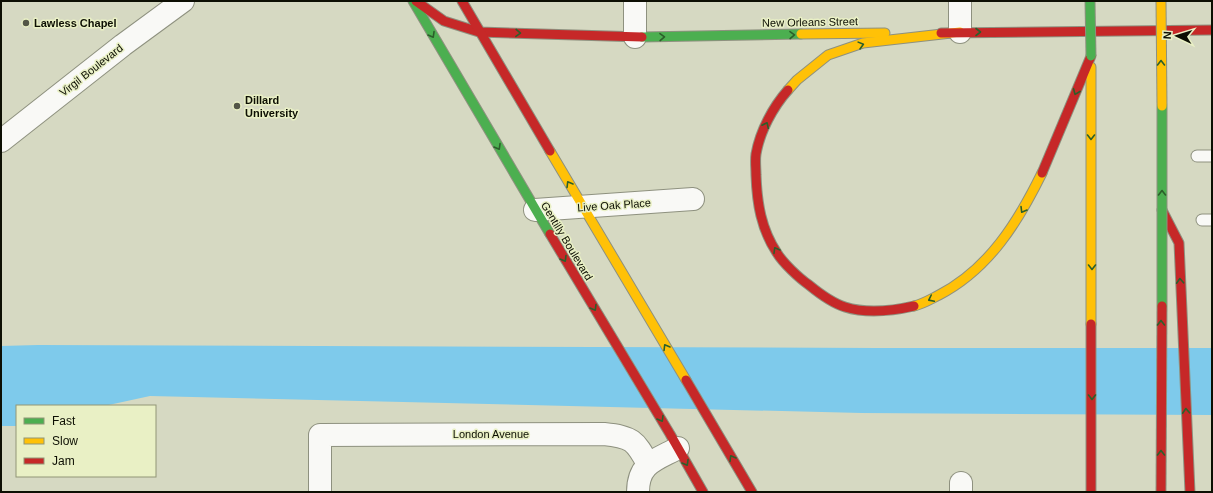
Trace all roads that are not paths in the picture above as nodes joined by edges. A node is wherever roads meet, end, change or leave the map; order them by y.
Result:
1 (183, 1) edge
2 (412, 1) edge
3 (416, 1) edge
4 (462, 1) edge
5 (636, 1) edge
6 (960, 1) edge
7 (1090, 1) edge
8 (1161, 1) edge
9 (1212, 30) edge
10 (479, 32) junction
11 (960, 32) junction
12 (635, 37) junction
13 (1091, 56) junction
14 (1, 141) edge
15 (1197, 156) dead end
16 (1212, 156) edge
17 (693, 199) dead end
18 (583, 207) junction
19 (535, 210) junction
20 (1162, 210) junction
21 (674, 441) junction
22 (648, 464) junction
23 (320, 492) edge
24 (638, 492) edge
25 (703, 492) edge
26 (752, 492) edge
27 (1092, 492) edge
28 (1161, 492) edge
29 (1190, 492) edge

1 - 14 street, Virgil Boulevard
2 -> 19 main road, Gentilly Boulevard
3 - 10 main road, New Orleans Street
4 - 10 main road
5 - 12 street
6 - 11 street
7 - 13 main road, bridge
20 -> 8 main road, bridge
11 -> 9 main road, New Orleans Street
10 -> 12 main road, New Orleans Street
18 -> 10 main road
12 -> 11 main road, New Orleans Street
13 -> 11 main road
13 -> 27 main road
15 - 16 lane
17 - 18 street, Live Oak Place
18 - 19 street, Live Oak Place
26 -> 18 main road
19 -> 21 main road, Gentilly Boulevard
28 -> 20 main road, bridge
29 -> 20 main road
21 - 22 street
21 -> 25 main road, Gentilly Boulevard
22 - 23 street, London Avenue
22 - 24 street

